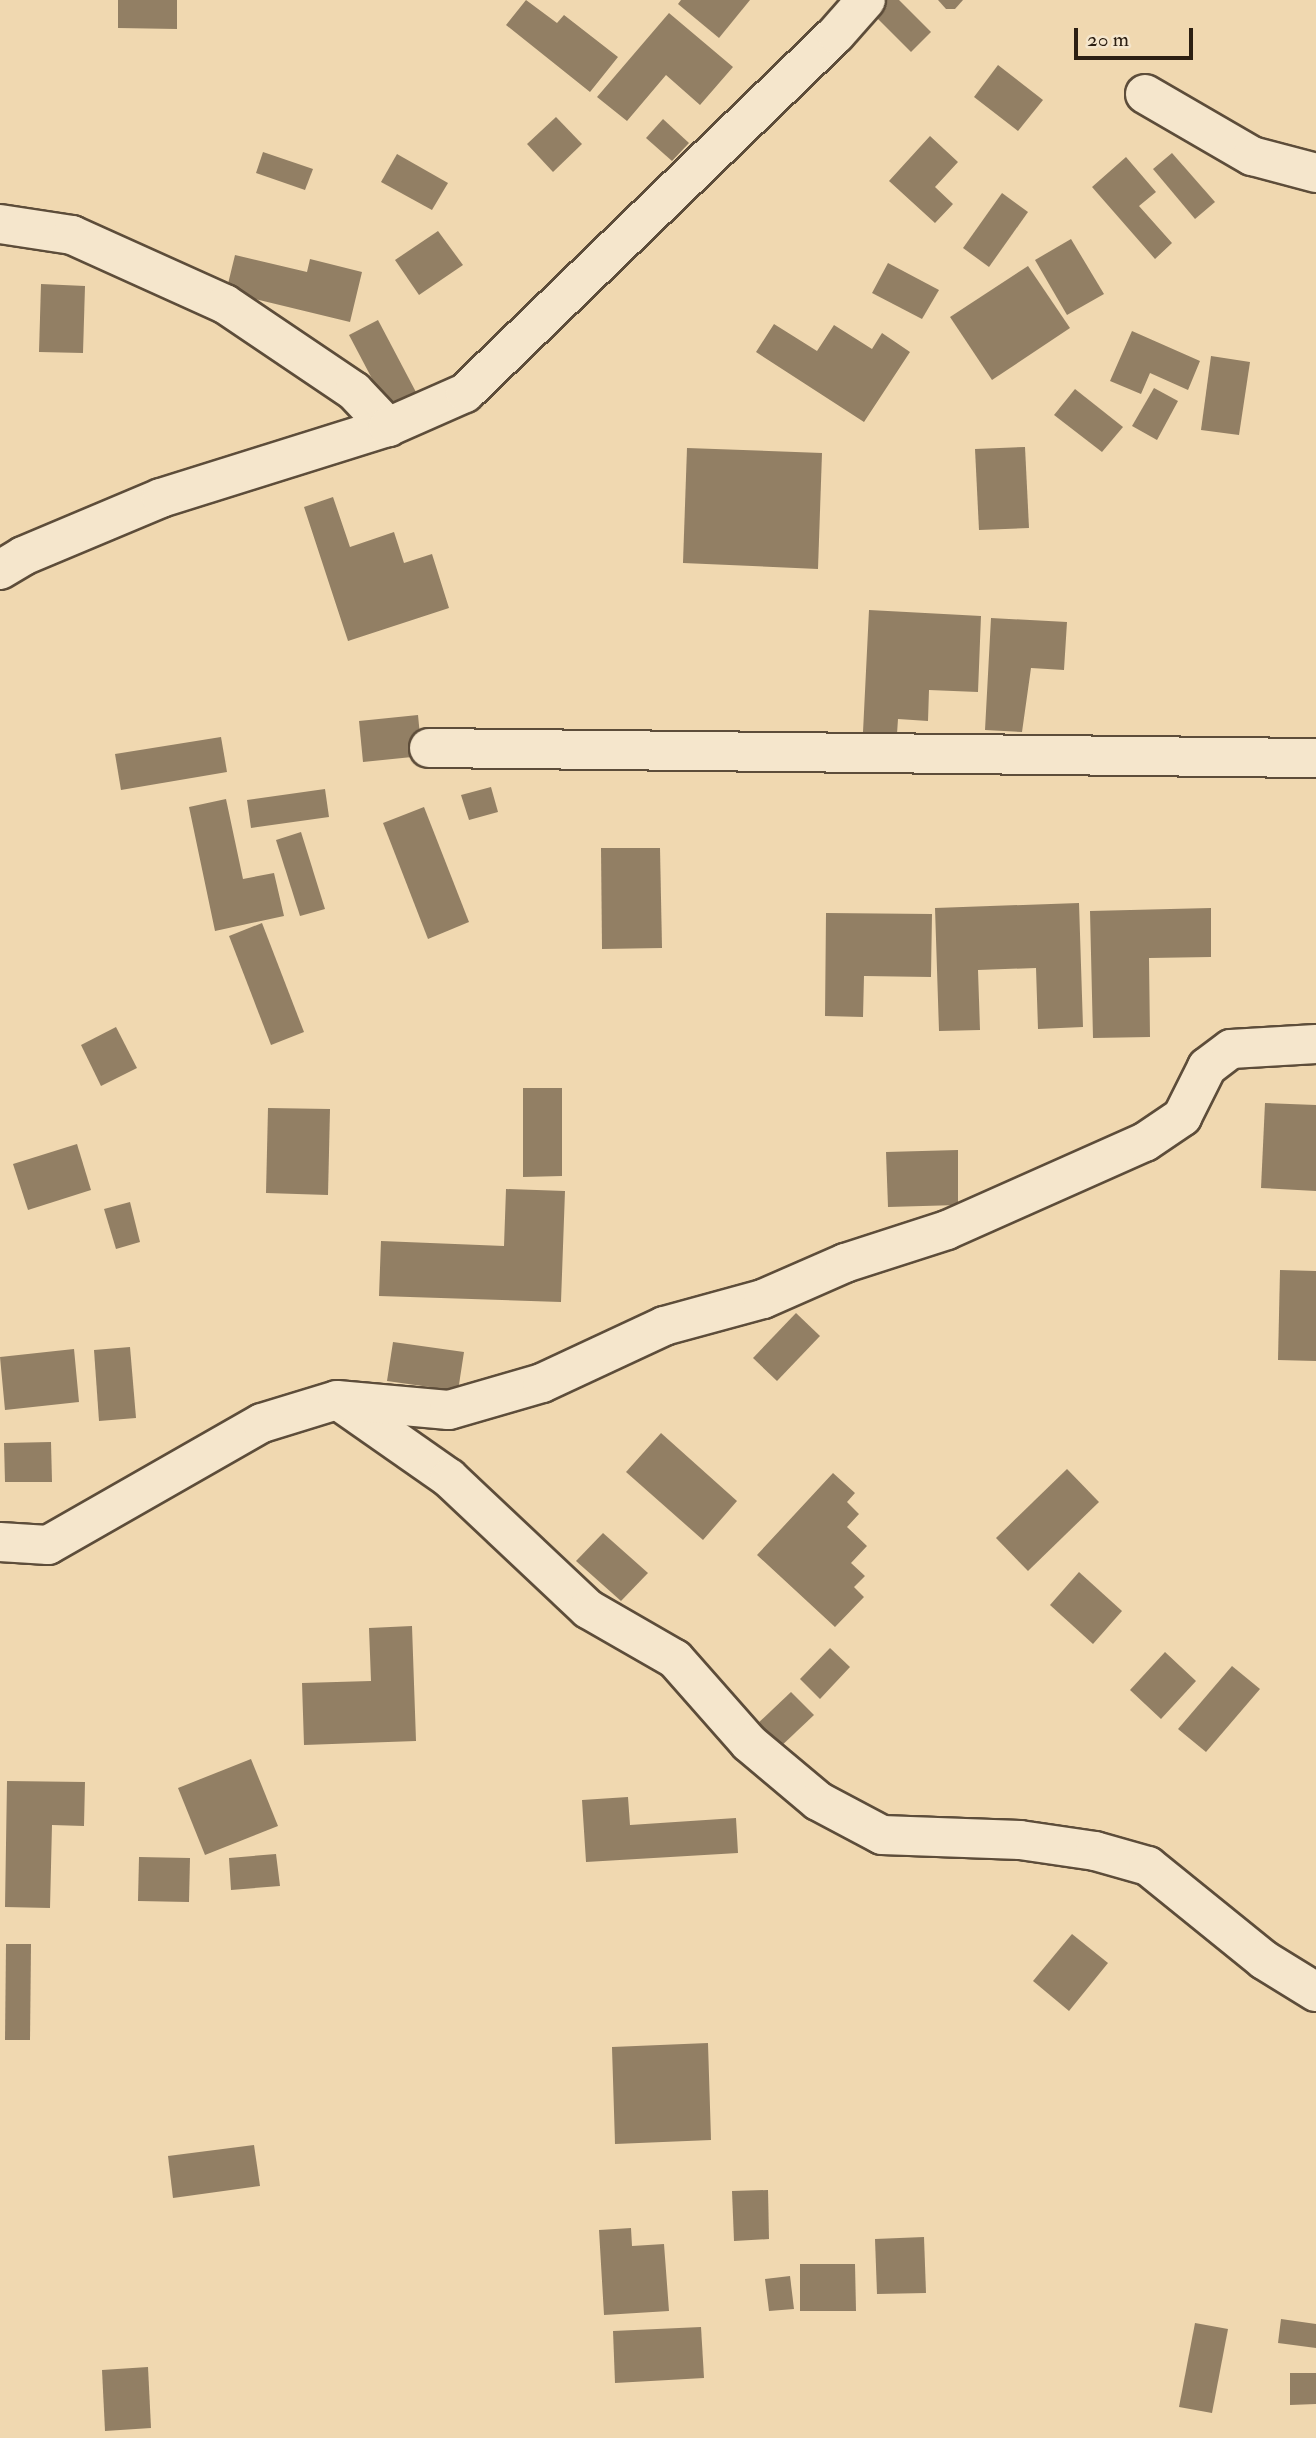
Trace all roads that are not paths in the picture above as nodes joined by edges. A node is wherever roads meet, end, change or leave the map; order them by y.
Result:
1 (866, 0) edge
2 (1145, 94) dead end
3 (1316, 173) edge
4 (0, 224) edge
5 (388, 426) junction
6 (0, 570) edge
7 (429, 748) dead end
8 (1316, 758) edge
9 (1316, 1044) edge
10 (337, 1400) junction
11 (0, 1542) edge
12 (1316, 1992) edge

1 - 5 street
2 - 3 street
4 - 5 street
5 - 6 street
7 - 8 street
9 - 10 street
10 - 11 street
10 - 12 street

